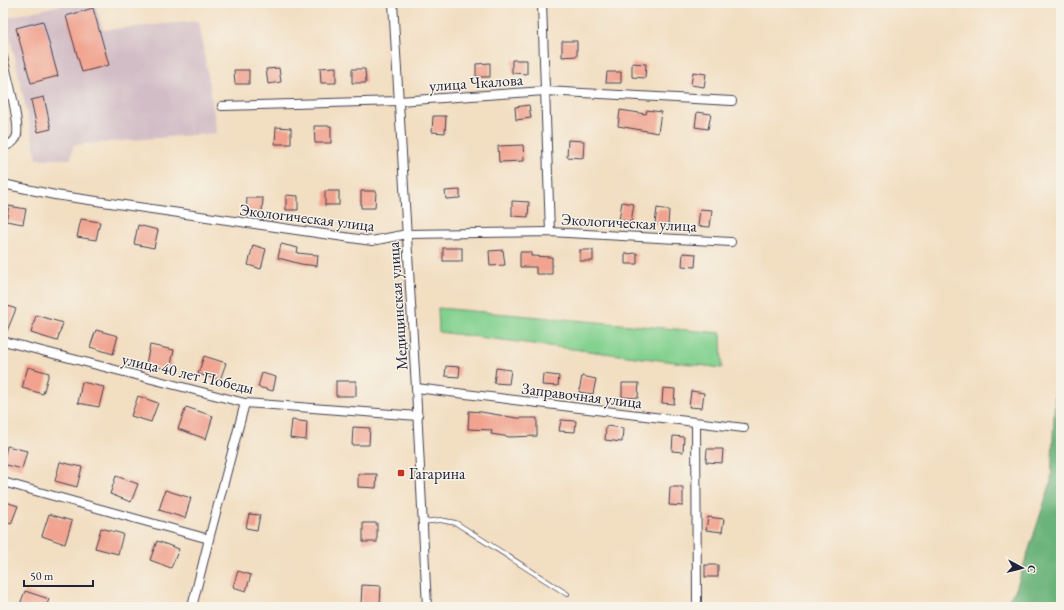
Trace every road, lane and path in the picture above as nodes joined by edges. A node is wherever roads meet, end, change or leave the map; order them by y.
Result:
1 (393, 3) edge
2 (542, 3) edge
3 (3, 57) edge
4 (545, 91) junction
5 (399, 100) junction
6 (732, 101) dead end
7 (222, 106) dead end
8 (3, 147) edge
9 (3, 184) edge
10 (550, 232) junction
11 (406, 234) junction
12 (731, 242) dead end
13 (3, 341) edge
14 (416, 388) junction
15 (245, 403) junction
16 (418, 416) junction
17 (696, 423) junction
18 (744, 428) dead end
19 (3, 482) edge
20 (423, 522) junction
21 (209, 539) junction
22 (567, 594) dead end
23 (697, 601) dead end
24 (192, 607) edge
25 (427, 607) edge

1 - 5 street, Медицинская улица
2 - 4 street
3 - 8 street
4 - 5 street, улица Чкалова
4 - 6 street, улица Чкалова
4 - 10 street
5 - 7 street, улица Чкалова
5 - 11 street, Медицинская улица
9 - 11 street, Экологическая улица
10 - 11 street, Экологическая улица
10 - 12 street, Экологическая улица
11 - 14 street, Медицинская улица
13 - 15 street, улица 40 лет Победы
14 - 16 street, Медицинская улица
14 - 17 street, Заправочная улица
15 - 16 street, улица 40 лет Победы
15 - 21 street
16 - 20 street, Медицинская улица
17 - 18 street, Заправочная улица
17 - 23 street
19 - 21 street
20 - 22 lane
20 - 25 street, Медицинская улица
21 - 24 street

